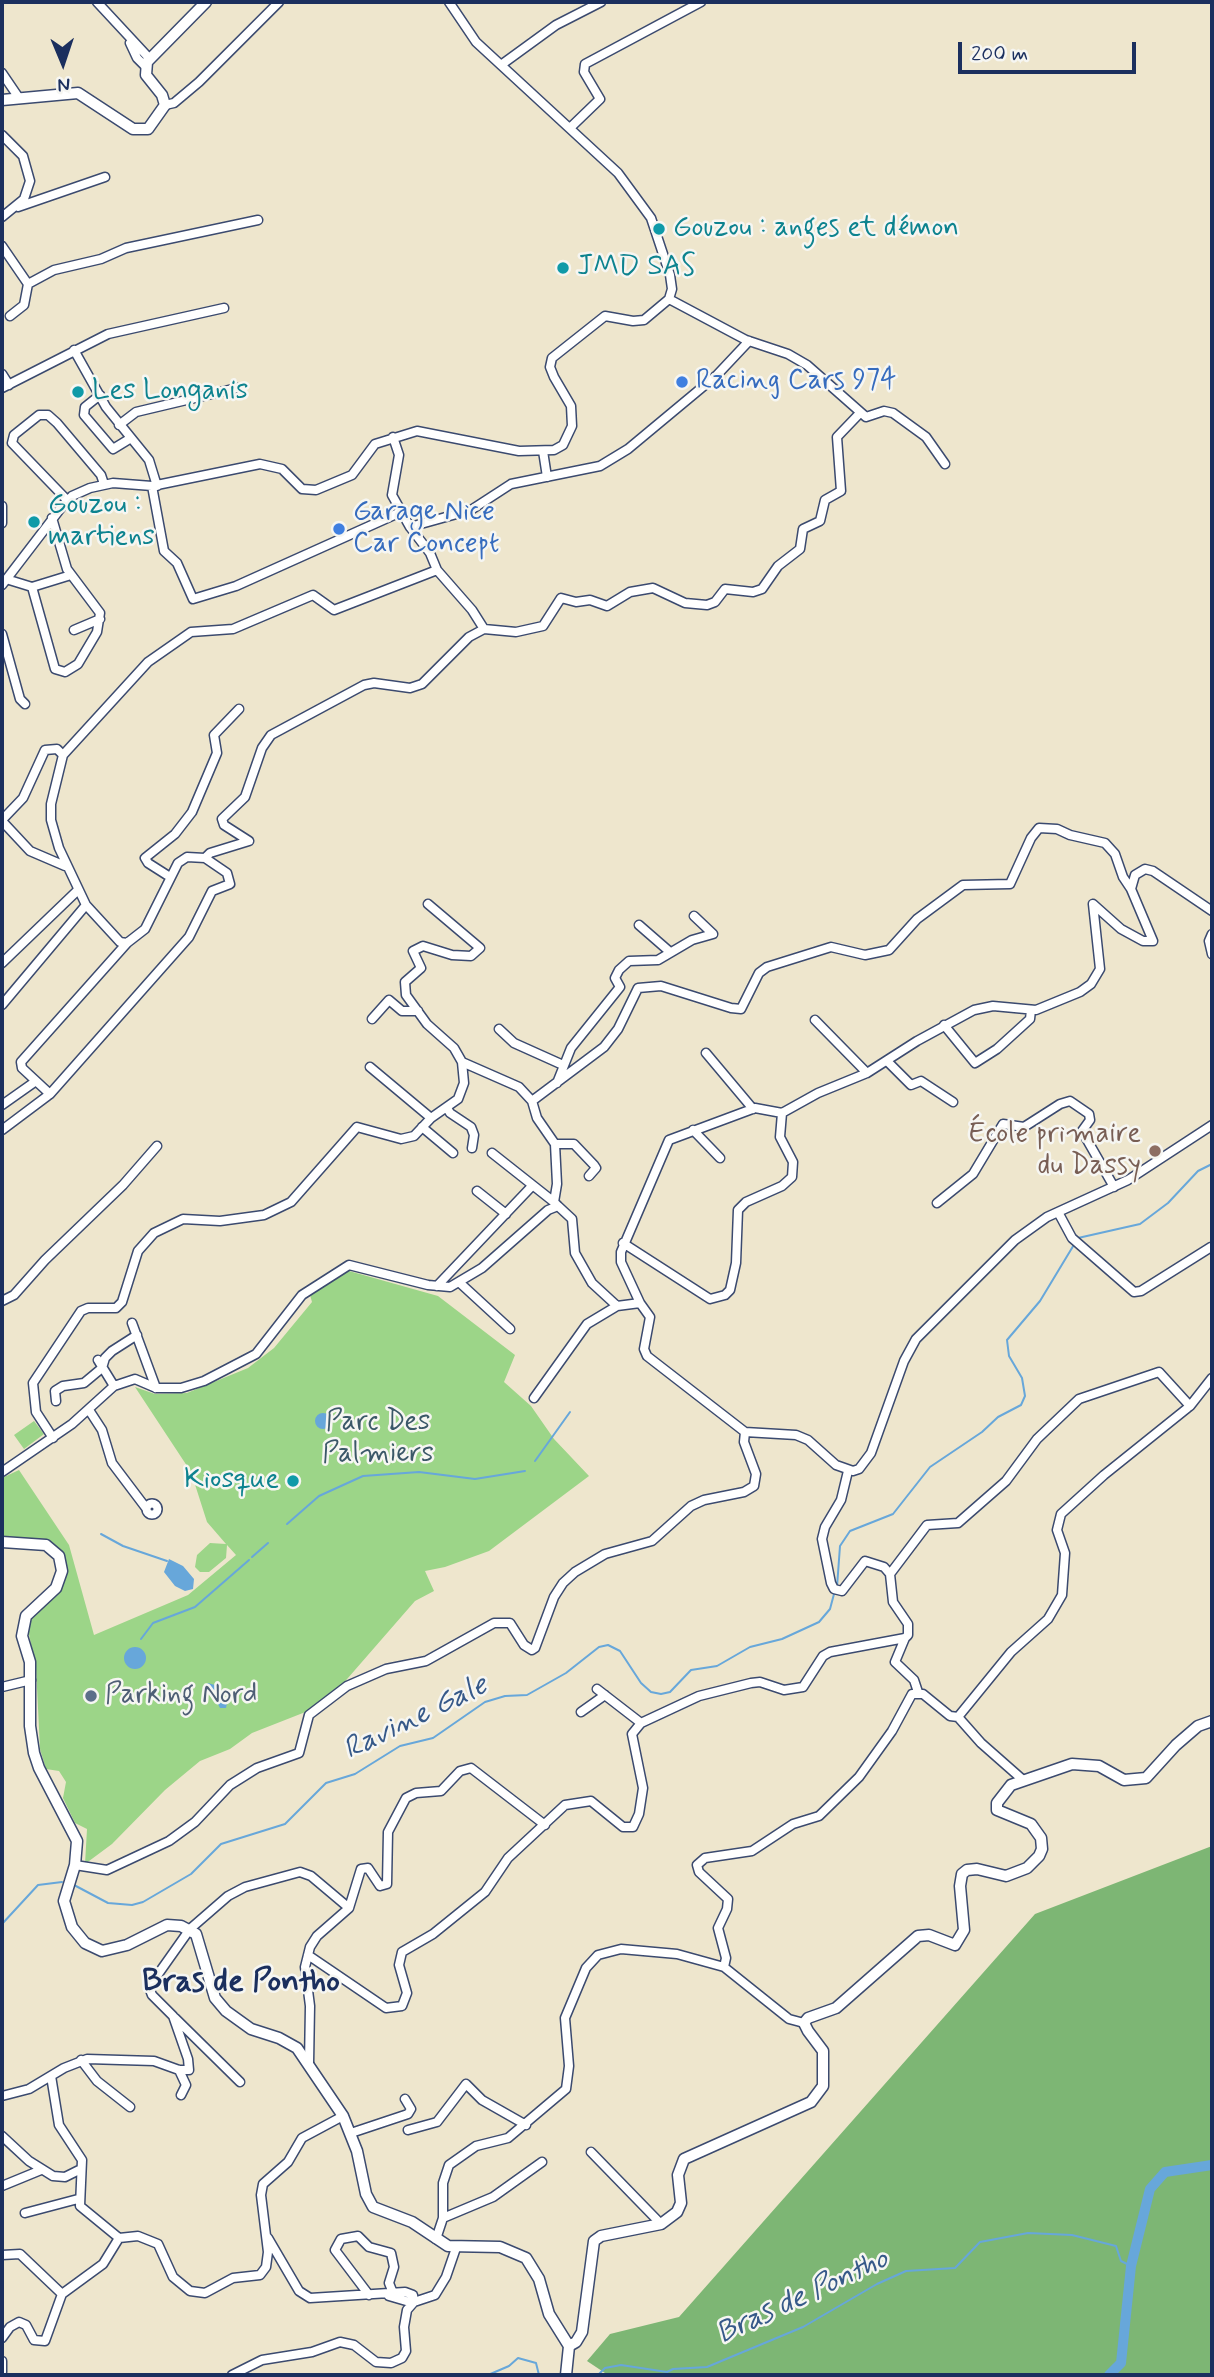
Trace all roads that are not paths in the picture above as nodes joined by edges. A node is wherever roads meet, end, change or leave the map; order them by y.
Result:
1 (97, 2) edge
2 (206, 2) edge
3 (279, 2) edge
4 (449, 2) edge
5 (601, 2) edge
6 (701, 2) edge
7 (147, 62) junction
8 (501, 65) junction
9 (2, 73) edge
10 (19, 98) junction
11 (2, 100) edge
12 (165, 105) junction
13 (571, 127) junction
14 (2, 135) edge
15 (105, 177) dead end
16 (16, 207) junction
17 (2, 217) edge
18 (258, 220) dead end
19 (2, 246) edge
20 (29, 284) junction
21 (669, 299) junction
22 (223, 308) dead end
23 (10, 316) dead end
24 (749, 341) junction
25 (74, 350) junction
26 (2, 374) edge
27 (5, 387) edge
28 (237, 388) dead end
29 (100, 395) junction
30 (860, 413) junction
31 (119, 425) junction
32 (393, 437) junction
33 (131, 438) junction
34 (543, 451) junction
35 (945, 464) dead end
36 (547, 477) junction
37 (104, 484) junction
38 (155, 486) junction
39 (67, 500) junction
40 (2, 506) edge
41 (403, 511) junction
42 (52, 518) junction
43 (2, 523) edge
44 (410, 527) junction
45 (437, 570) junction
46 (71, 575) junction
47 (4, 582) edge
48 (32, 587) junction
49 (100, 618) junction
50 (484, 629) junction
51 (74, 630) dead end
52 (2, 634) edge
53 (25, 704) dead end
54 (239, 709) dead end
55 (63, 755) junction
56 (2, 820) edge
57 (205, 858) junction
58 (65, 866) junction
59 (170, 877) junction
60 (1131, 889) junction
61 (78, 890) junction
62 (428, 904) dead end
63 (86, 905) junction
64 (1212, 911) edge
65 (694, 916) dead end
66 (639, 925) dead end
67 (1212, 934) edge
68 (127, 943) junction
69 (670, 952) junction
70 (1212, 954) edge
71 (2, 963) edge
72 (613, 997) junction
73 (2, 1005) edge
74 (628, 1005) junction
75 (1031, 1010) junction
76 (418, 1011) junction
77 (372, 1019) dead end
78 (815, 1020) dead end
79 (944, 1025) junction
80 (499, 1029) dead end
81 (706, 1054) dead end
82 (887, 1061) junction
83 (462, 1062) junction
84 (563, 1065) junction
85 (370, 1067) dead end
86 (867, 1073) junction
87 (36, 1082) junction
88 (557, 1083) junction
89 (50, 1094) junction
90 (532, 1101) junction
91 (953, 1102) dead end
92 (2, 1105) edge
93 (447, 1108) junction
94 (753, 1109) junction
95 (782, 1113) junction
96 (431, 1118) junction
97 (1212, 1125) edge
98 (422, 1127) junction
99 (2, 1130) edge
100 (693, 1130) junction
101 (555, 1144) junction
102 (157, 1146) dead end
103 (472, 1148) dead end
104 (453, 1153) dead end
105 (492, 1153) dead end
106 (720, 1158) dead end
107 (589, 1176) dead end
108 (532, 1186) junction
109 (1114, 1187) junction
110 (477, 1191) dead end
111 (937, 1203) dead end
112 (556, 1204) junction
113 (1058, 1212) junction
114 (506, 1214) junction
115 (623, 1244) junction
116 (1211, 1247) edge
117 (460, 1283) junction
118 (437, 1286) junction
119 (2, 1301) edge
120 (640, 1303) junction
121 (617, 1306) junction
122 (132, 1323) dead end
123 (510, 1329) dead end
124 (137, 1335) junction
125 (100, 1364) junction
126 (1212, 1378) edge
127 (114, 1386) junction
128 (156, 1388) junction
129 (534, 1398) dead end
130 (56, 1401) dead end
131 (1190, 1406) junction
132 (89, 1410) junction
133 (746, 1432) junction
134 (53, 1438) junction
135 (848, 1471) junction
136 (2, 1472) edge
137 (146, 1508) dead end
138 (2, 1542) edge
139 (890, 1574) junction
140 (905, 1638) junction
141 (30, 1680) junction
142 (2, 1687) edge
143 (597, 1689) dead end
144 (918, 1692) junction
145 (605, 1695) junction
146 (581, 1712) dead end
147 (958, 1717) junction
148 (1212, 1721) edge
149 (641, 1723) junction
150 (1023, 1780) junction
151 (545, 1825) junction
152 (75, 1865) junction
153 (349, 1908) junction
154 (190, 1929) junction
155 (309, 1955) junction
156 (724, 1967) junction
157 (173, 2016) junction
158 (804, 2023) junction
159 (81, 2060) junction
160 (309, 2064) junction
161 (179, 2070) junction
162 (51, 2076) junction
163 (240, 2082) dead end
164 (181, 2095) dead end
165 (2, 2096) edge
166 (405, 2099) dead end
167 (130, 2107) dead end
168 (343, 2116) junction
169 (526, 2125) junction
170 (408, 2130) dead end
171 (351, 2133) junction
172 (3, 2139) edge
173 (591, 2152) dead end
174 (542, 2162) dead end
175 (41, 2170) junction
176 (79, 2170) junction
177 (2, 2186) edge
178 (78, 2199) junction
179 (26, 2213) dead end
180 (443, 2218) junction
181 (661, 2224) junction
182 (119, 2238) junction
183 (268, 2238) junction
184 (436, 2239) junction
185 (456, 2248) junction
186 (2, 2255) edge
187 (393, 2293) junction
188 (62, 2294) junction
189 (369, 2295) junction
190 (383, 2295) junction
191 (414, 2303) junction
192 (2, 2338) edge
193 (569, 2346) junction
194 (2, 2361) edge
195 (2, 2372) edge
196 (233, 2375) edge
197 (566, 2375) edge

1 - 7 street
2 - 7 main road
3 - 12 street
4 - 8 street
5 - 8 street
6 - 13 street
7 - 12 main road
8 - 13 street
9 - 10 street
10 - 11 main road
10 - 12 main road
13 - 21 street
14 - 16 street
15 - 16 street
16 - 17 street
18 - 20 street
19 - 20 street
20 - 23 street
21 - 24 street
21 - 34 street
22 - 25 street
24 - 30 street
24 - 36 street
25 - 27 street
25 - 29 street
26 - 27 street
28 - 31 street
29 - 31 street
29 - 33 street
30 - 35 street
30 - 50 street
31 - 33 street
32 - 34 street
32 - 38 street
32 - 41 street
33 - 38 street
34 - 36 street
36 - 44 street
37 - 38 street
37 - 39 street
37 - 39 street
38 - 41 street
39 - 42 street
40 - 43 street
41 - 44 street
42 - 46 street
42 - 47 street
44 - 45 street
45 - 50 street
45 - 55 street
46 - 48 street
46 - 49 street
47 - 48 street
48 - 49 street
49 - 51 street
50 - 57 street
52 - 53 street
54 - 59 street
55 - 56 street
55 - 58 street
56 - 58 street
57 - 59 street
57 - 89 street
58 - 61 street
59 - 68 street
60 - 64 street
60 - 74 street
60 - 75 street
61 - 63 street
61 - 71 street
62 - 76 street
63 - 68 street
63 - 73 street
65 - 69 street
66 - 69 street
67 - 70 street
68 - 87 street
69 - 72 street
72 - 74 street
72 - 84 street
74 - 88 street
75 - 79 street
75 - 79 street
76 - 77 street
76 - 83 street
78 - 86 street
79 - 82 street
80 - 84 street
81 - 94 street
82 - 86 street
82 - 91 street
83 - 90 street
83 - 93 street
84 - 88 street
85 - 96 street
86 - 95 street
87 - 89 street
87 - 92 street
88 - 90 street
89 - 99 street
90 - 101 street
93 - 96 street
93 - 103 street
94 - 95 street
94 - 100 street
95 - 115 street
96 - 98 street
97 - 109 street
98 - 104 street
98 - 134 street
100 - 106 street
100 - 115 street
101 - 107 street
101 - 112 street
102 - 119 street
105 - 108 street
108 - 112 street
108 - 114 street
109 - 111 street
109 - 113 street
110 - 114 street
112 - 117 street
112 - 121 street
113 - 116 street
113 - 135 street
114 - 118 street
115 - 120 street
117 - 118 street
117 - 123 street
118 - 128 street
120 - 121 street
120 - 133 street
121 - 129 street
122 - 124 street
124 - 125 street
124 - 128 street
125 - 127 street
125 - 130 street
126 - 131 street
127 - 128 street
127 - 132 street
131 - 139 street
131 - 147 street
132 - 134 street
132 - 137 street
133 - 135 street
133 - 152 street
134 - 136 street
135 - 139 street
138 - 141 main road
139 - 140 street
140 - 144 street
140 - 149 street
141 - 142 street
141 - 152 main road
143 - 145 street
144 - 147 street
144 - 156 street
145 - 146 street
145 - 149 street
147 - 150 street
148 - 150 main road
149 - 151 street
150 - 158 main road
151 - 153 street
151 - 155 street
152 - 154 main road
153 - 154 street
153 - 155 street
154 - 157 street
154 - 160 main road
155 - 160 street
156 - 158 street
156 - 169 street
157 - 161 street
157 - 163 street
158 - 181 main road
159 - 161 street
159 - 162 street
159 - 167 street
160 - 168 main road
161 - 164 street
162 - 165 street
162 - 176 street
166 - 171 street
168 - 171 main road
168 - 183 street
169 - 170 street
169 - 180 street
171 - 184 main road
172 - 175 street
173 - 181 street
174 - 180 street
175 - 176 street
175 - 177 street
176 - 178 street
178 - 179 street
178 - 182 street
180 - 184 street
181 - 193 main road
182 - 183 street
182 - 188 street
183 - 189 street
184 - 185 main road
185 - 191 street
185 - 193 main road
186 - 188 street
187 - 189 street
187 - 190 street
187 - 191 street
188 - 192 street
189 - 190 street
190 - 191 street
191 - 196 street
193 - 197 main road
194 - 195 street

